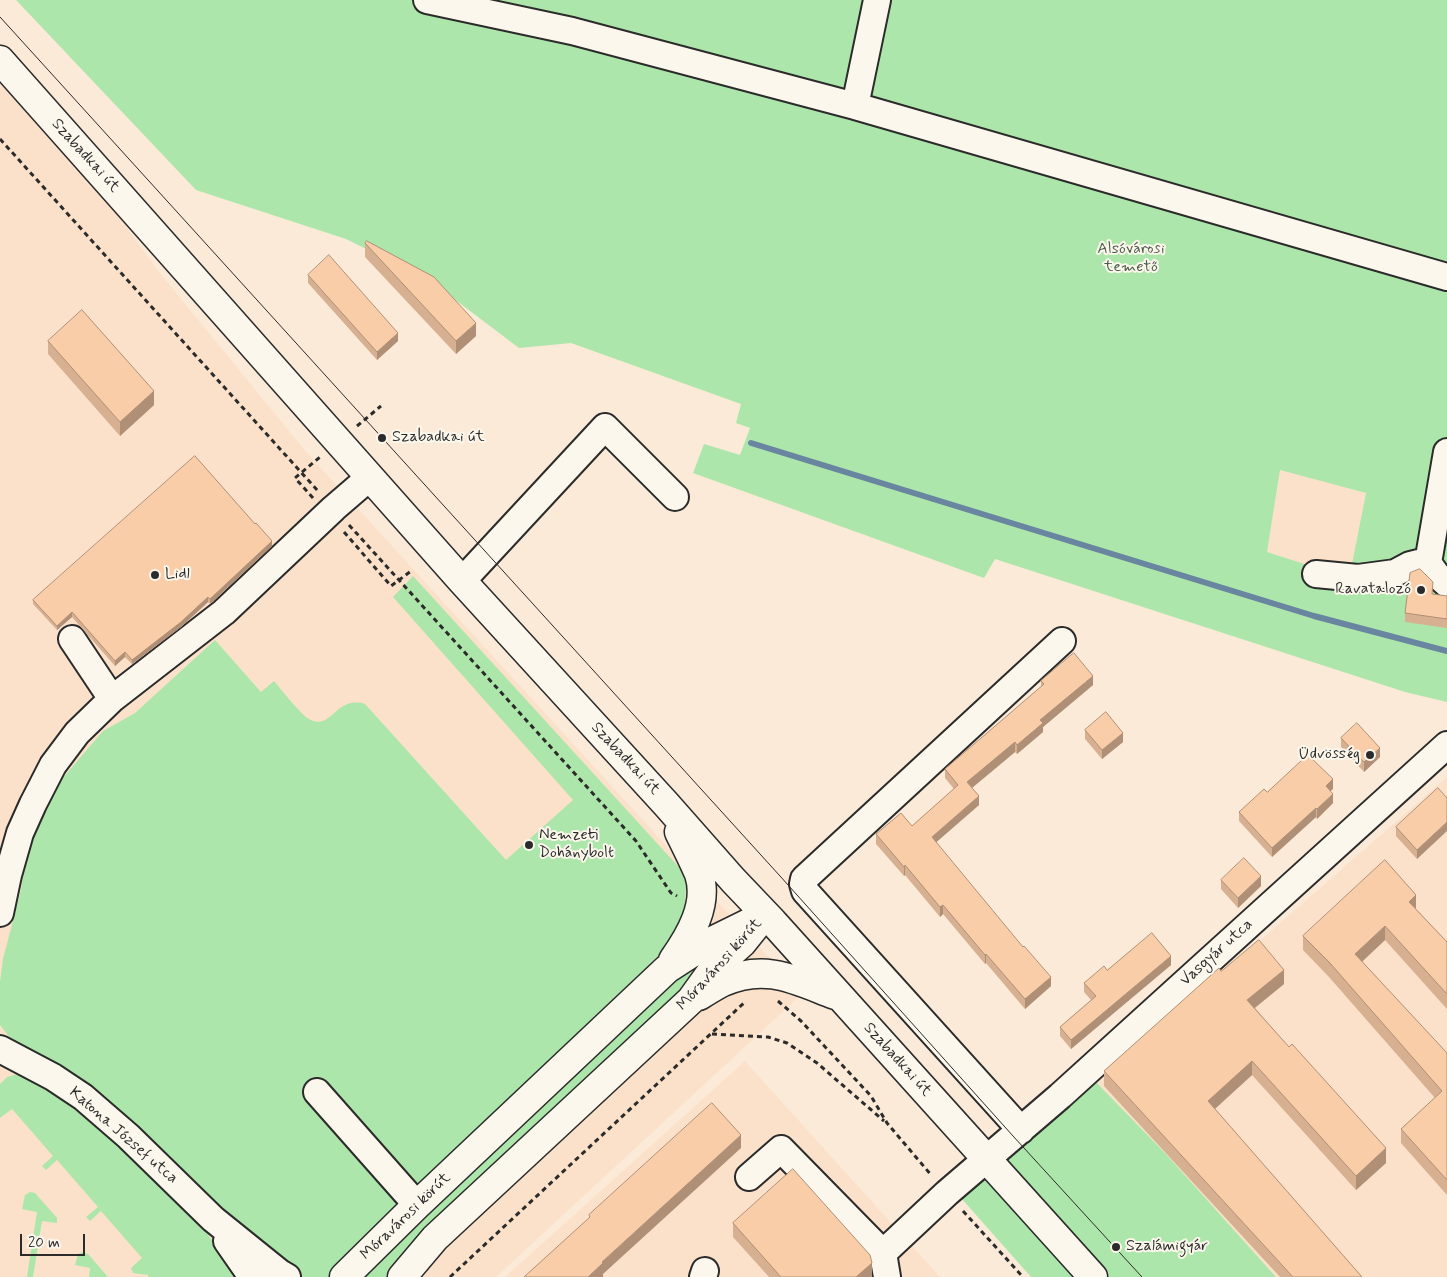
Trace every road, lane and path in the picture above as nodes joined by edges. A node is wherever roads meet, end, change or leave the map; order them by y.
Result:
1 (427, 0) edge
2 (877, 0) edge
3 (0, 60) edge
4 (855, 106) junction
5 (0, 139) edge
6 (1447, 276) edge
7 (1447, 452) edge
8 (302, 473) dead end
9 (370, 477) junction
10 (675, 497) dead end
11 (1428, 563) junction
12 (1316, 574) dead end
13 (399, 580) dead end
14 (462, 581) junction
15 (1447, 584) edge
16 (72, 639) dead end
17 (1062, 641) dead end
18 (112, 699) junction
19 (1447, 745) edge
20 (666, 804) junction
21 (700, 908) junction
22 (0, 913) edge
23 (765, 914) junction
24 (667, 969) junction
25 (760, 980) junction
26 (839, 996) junction
27 (692, 1000) junction
28 (711, 1034) junction
29 (0, 1049) edge
30 (317, 1092) dead end
31 (887, 1123) junction
32 (1021, 1130) junction
33 (986, 1159) junction
34 (749, 1177) dead end
35 (947, 1193) junction
36 (417, 1205) junction
37 (213, 1220) junction
38 (885, 1265) edge
39 (252, 1277) edge
40 (288, 1277) edge
41 (344, 1277) edge
42 (402, 1277) edge
43 (450, 1277) edge
44 (1023, 1277) edge
45 (1093, 1277) edge

1 - 4 street
2 - 4 street
3 - 9 main road, Szabadkai út
4 - 6 street
5 - 8 path
7 - 11 street
9 - 14 main road, Szabadkai út
9 - 18 street
10 - 14 street
11 - 12 street
11 - 15 street
13 - 21 path
14 - 20 main road, Szabadkai út
16 - 18 street
17 - 32 street
18 - 22 street
19 - 32 street, Vasgyár utca
20 - 21 main road
20 - 23 main road, Szabadkai út
21 - 24 main road
23 - 24 main road, Móravárosi körút
23 - 26 main road, Szabadkai út
23 - 27 main road, Móravárosi körút
24 - 36 main road, Móravárosi körút
25 - 26 main road
25 - 27 main road
25 - 28 path
25 - 31 path
26 - 33 main road, Szabadkai út
27 - 42 main road, Móravárosi körút
28 - 31 path
28 - 43 path
29 - 37 street, Katona József utca
30 - 36 street
31 - 35 path
32 - 33 street, Vasgyár utca
33 - 35 street, Vasgyár utca
33 - 45 main road, Szabadkai út
34 - 38 street
35 - 38 street, Vasgyár utca
35 - 44 path
36 - 41 main road, Móravárosi körút
37 - 39 street, Katona József utca
37 - 40 street, Katona József utca

